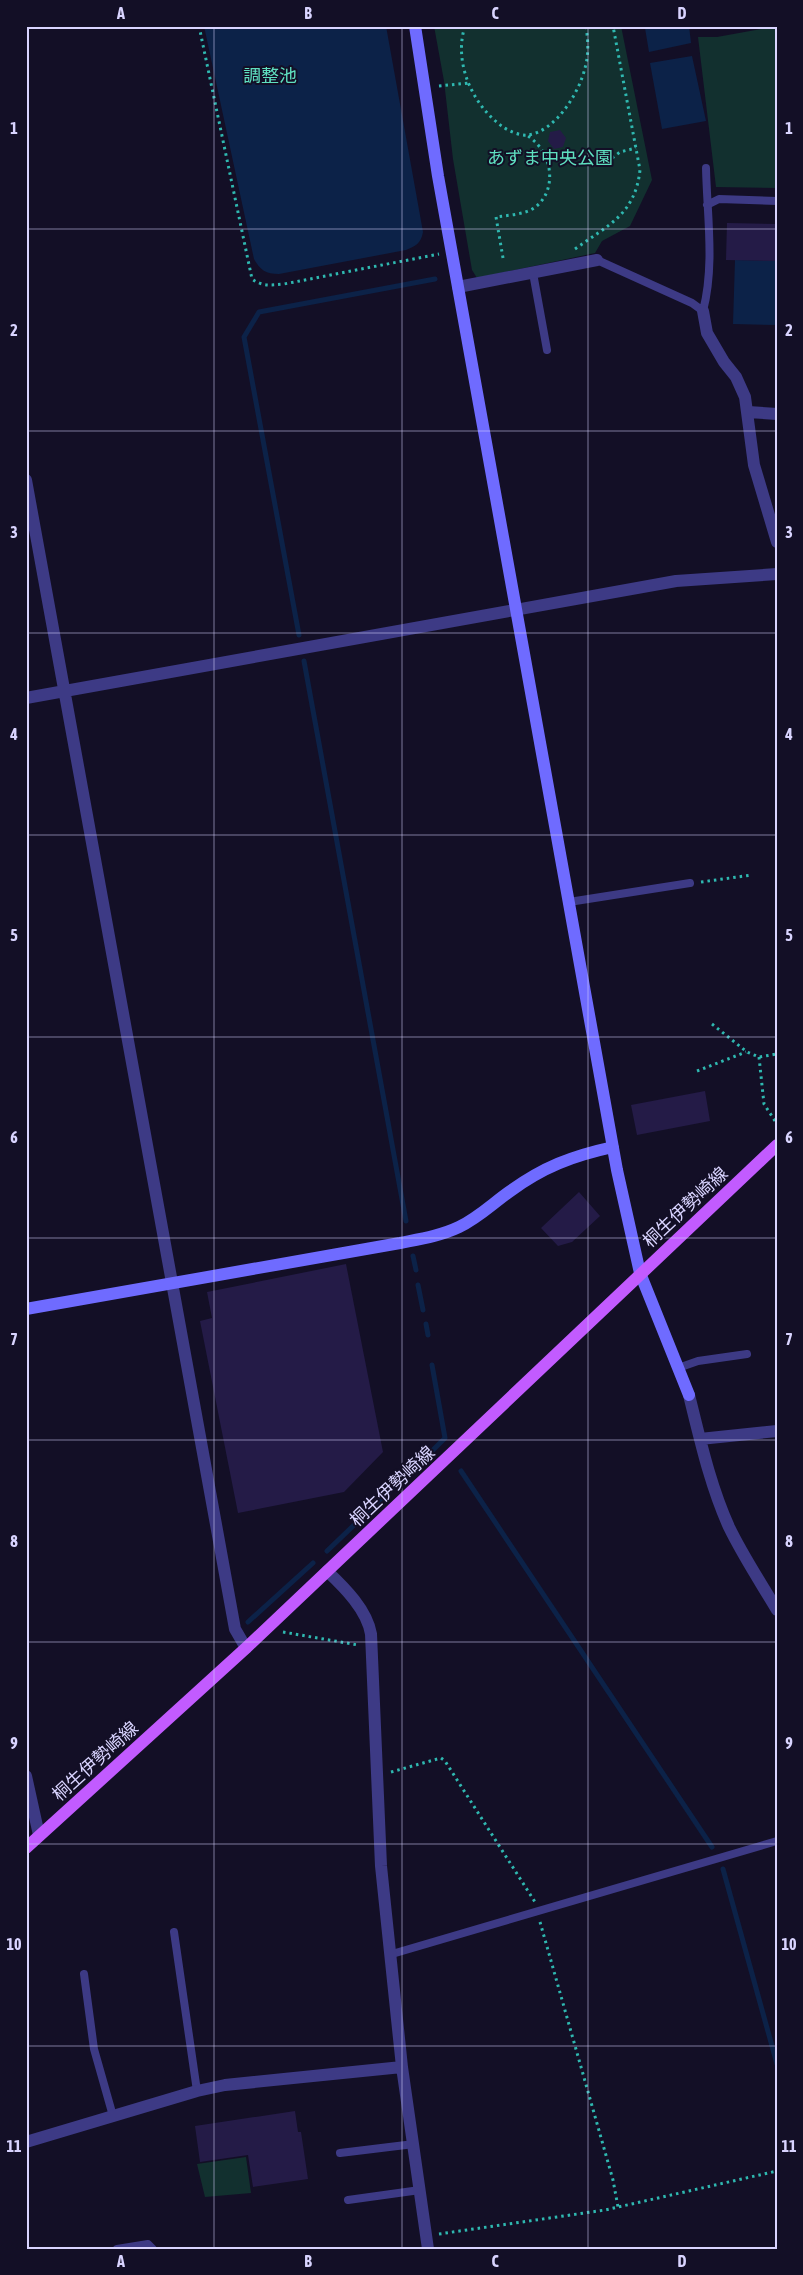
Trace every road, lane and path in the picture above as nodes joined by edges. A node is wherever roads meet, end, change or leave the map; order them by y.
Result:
1 (199, 26) edge
2 (415, 26) edge
3 (466, 26) edge
4 (586, 26) edge
5 (613, 26) edge
6 (469, 82) junction
7 (439, 86) dead end
8 (527, 135) junction
9 (636, 148) junction
10 (607, 162) dead end
11 (706, 168) dead end
12 (777, 201) edge
13 (707, 204) junction
14 (571, 251) dead end
15 (439, 254) dead end
16 (503, 258) dead end
17 (597, 260) joint
18 (532, 273) junction
19 (458, 287) junction
20 (703, 311) junction
21 (547, 350) dead end
22 (748, 412) junction
23 (777, 414) edge
24 (26, 480) edge
25 (777, 542) edge
26 (777, 574) edge
27 (516, 609) junction
28 (66, 690) junction
29 (26, 698) edge
30 (752, 875) dead end
31 (690, 883) joint
32 (569, 902) junction
33 (712, 1024) dead end
34 (747, 1052) junction
35 (777, 1054) edge
36 (759, 1056) junction
37 (697, 1071) dead end
38 (777, 1124) edge
39 (777, 1145) edge
40 (613, 1148) junction
41 (640, 1273) junction
42 (173, 1284) junction
43 (26, 1309) edge
44 (747, 1354) dead end
45 (678, 1368) junction
46 (777, 1431) edge
47 (700, 1439) junction
48 (327, 1571) junction
49 (777, 1610) edge
50 (271, 1624) junction
51 (372, 1646) junction
52 (246, 1648) junction
53 (378, 1775) junction
54 (26, 1776) edge
55 (39, 1835) junction
56 (777, 1841) edge
57 (26, 1848) edge
58 (537, 1912) junction
59 (174, 1932) dead end
60 (392, 1954) junction
61 (84, 1974) dead end
62 (402, 2067) junction
63 (197, 2091) junction
64 (113, 2116) junction
65 (26, 2142) edge
66 (414, 2144) junction
67 (340, 2153) dead end
68 (777, 2171) edge
69 (420, 2190) junction
70 (348, 2200) dead end
71 (618, 2206) junction
72 (426, 2236) junction
73 (117, 2249) edge
74 (154, 2249) edge
75 (428, 2249) edge

1 - 15 path
2 - 19 street
3 - 6 path
4 - 8 path
5 - 9 path
6 - 7 path
6 - 8 path
8 - 16 path
9 - 10 path
9 - 14 path
11 - 13 lane
12 - 13 lane
13 - 20 lane
17 - 18 street
17 - 20 lane
18 - 19 street
18 - 21 lane
19 - 27 street
20 - 22 street
22 - 23 street
22 - 25 street
24 - 28 street
26 - 27 street
27 - 28 street
27 - 32 street
28 - 29 street
28 - 42 street
30 - 31 path
31 - 32 lane
32 - 40 street
33 - 34 path
34 - 36 path
34 - 37 path
35 - 36 path
36 - 38 path
39 - 41 main road, 桐生伊勢崎線
40 - 41 street
40 - 42 street
41 - 45 street
41 - 48 main road, 桐生伊勢崎線
42 - 43 street
42 - 52 street
44 - 45 lane
45 - 47 street
46 - 47 street
47 - 49 street
48 - 50 main road, 桐生伊勢崎線
48 - 51 street
50 - 51 path
50 - 52 main road, 桐生伊勢崎線
51 - 53 street
52 - 55 main road, 桐生伊勢崎線
53 - 58 path
53 - 60 street
54 - 55 street
55 - 57 main road, 桐生伊勢崎線
56 - 58 lane
58 - 60 lane
58 - 71 path
59 - 63 lane
60 - 62 street
61 - 64 lane
62 - 63 street
62 - 66 street
63 - 64 street
64 - 65 street
66 - 67 lane
66 - 69 street
68 - 71 path
69 - 70 lane
69 - 72 street
71 - 72 path
72 - 75 street
73 - 74 lane

